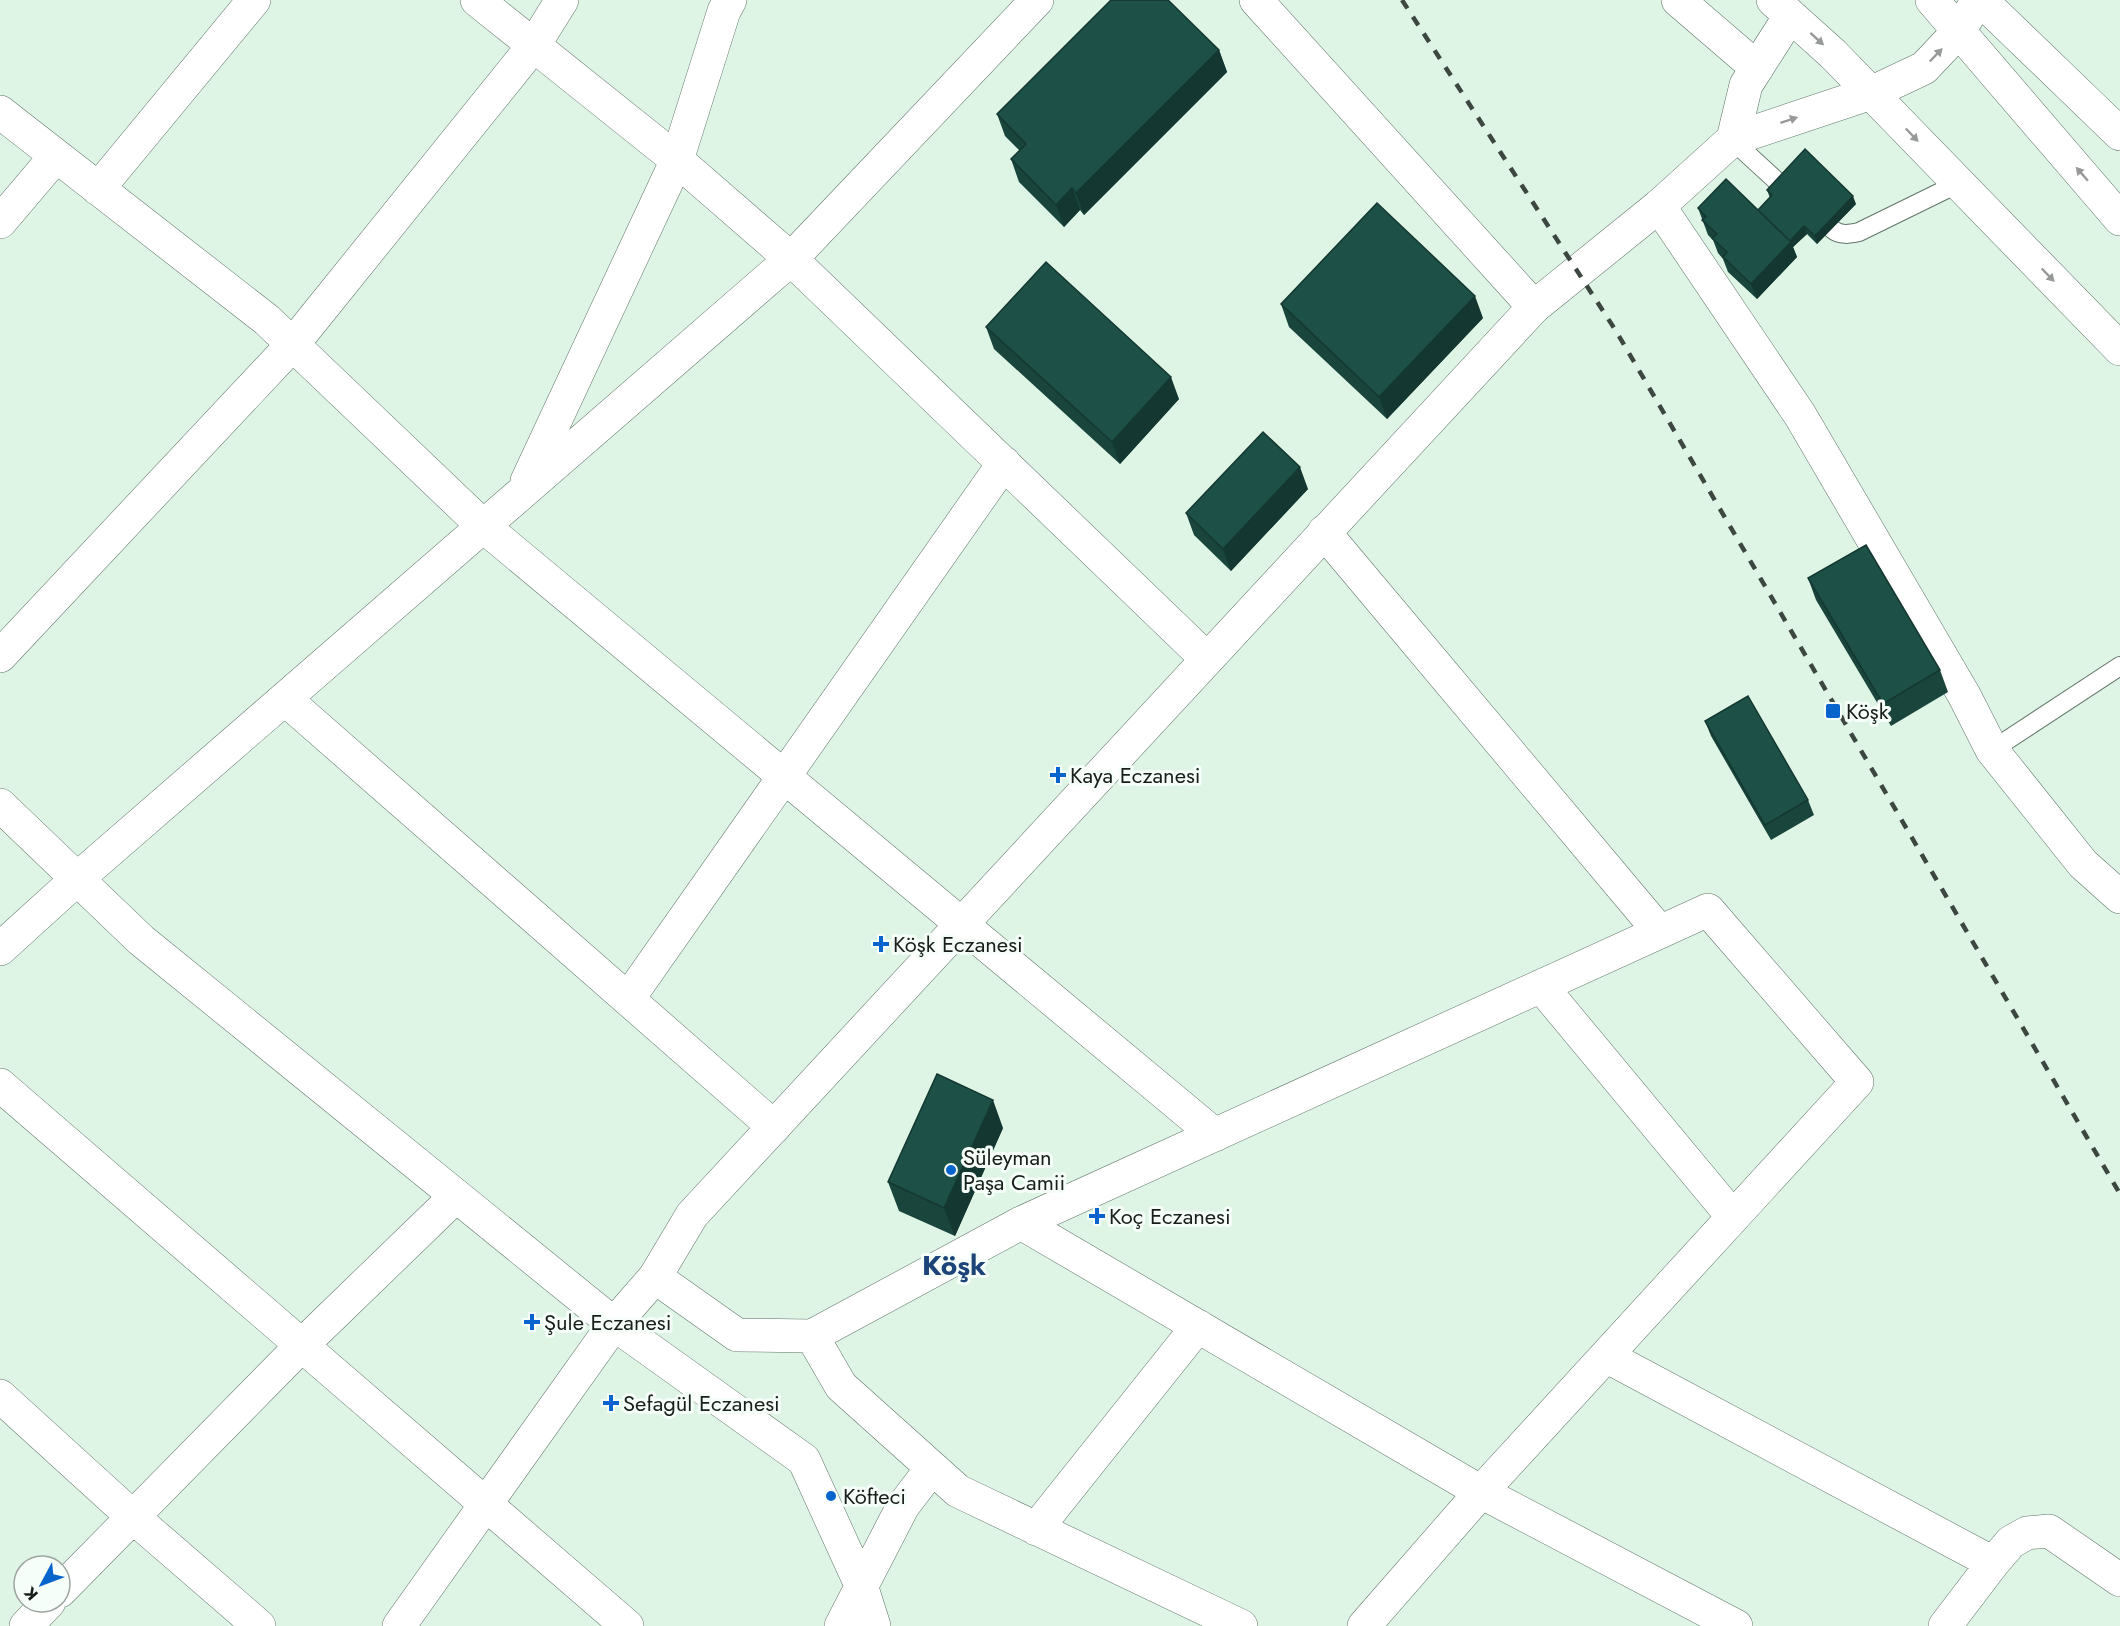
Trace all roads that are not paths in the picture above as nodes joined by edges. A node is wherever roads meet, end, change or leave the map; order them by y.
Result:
1 (254, 0) edge
2 (477, 0) edge
3 (562, 0) edge
4 (730, 0) edge
5 (1037, 0) edge
6 (1256, 0) edge
7 (1678, 0) edge
8 (1932, 0) edge
9 (1979, 0) edge
10 (1787, 5) edge
11 (1959, 31) junction
12 (534, 45) junction
13 (1757, 68) junction
14 (1871, 93) junction
15 (0, 112) edge
16 (2120, 134) edge
17 (1733, 140) junction
18 (56, 156) junction
19 (677, 160) junction
20 (1959, 183) junction
21 (1781, 184) edge
22 (98, 189) junction
23 (1659, 206) junction
24 (2120, 219) edge
25 (0, 222) edge
26 (1832, 229) edge
27 (791, 259) junction
28 (1534, 307) junction
29 (293, 344) junction
30 (2120, 349) edge
31 (1004, 463) junction
32 (521, 493) junction
33 (483, 526) junction
34 (1324, 532) junction
35 (0, 656) edge
36 (1207, 659) junction
37 (2120, 666) edge
38 (285, 699) junction
39 (1992, 750) junction
40 (783, 777) junction
41 (0, 805) edge
42 (77, 879) junction
43 (2120, 897) edge
44 (960, 925) junction
45 (1660, 932) junction
46 (0, 949) edge
47 (1541, 986) junction
48 (628, 999) junction
49 (0, 1085) edge
50 (774, 1127) junction
51 (1215, 1135) junction
52 (456, 1196) junction
53 (1733, 1217) junction
54 (1021, 1223) junction
55 (655, 1277) junction
56 (614, 1324) junction
57 (1197, 1326) junction
58 (812, 1336) junction
59 (301, 1346) junction
60 (1606, 1356) junction
61 (0, 1396) edge
62 (932, 1468) junction
63 (1481, 1492) junction
64 (485, 1503) junction
65 (133, 1516) junction
66 (1036, 1529) junction
67 (1993, 1563) junction
68 (72, 1579) edge
69 (2120, 1580) edge
70 (861, 1585) junction
71 (38, 1614) edge
72 (26, 1626) edge
73 (259, 1626) edge
74 (399, 1626) edge
75 (627, 1626) edge
76 (841, 1626) edge
77 (874, 1626) edge
78 (1241, 1626) edge
79 (1364, 1626) edge
80 (1736, 1626) edge
81 (1945, 1626) edge

1 - 22 main road
2 - 12 main road
3 - 12 main road
4 - 19 main road
5 - 27 main road
6 - 28 main road
7 - 13 main road
8 - 11 main road
9 - 11 main road
9 - 16 main road
10 - 13 main road
10 -> 14 main road
14 -> 11 main road
24 -> 11 main road
12 - 19 main road
12 - 29 main road
13 - 17 main road
17 -> 14 main road
14 -> 20 main road
15 - 18 main road
17 - 21 lane
17 - 23 main road
18 - 22 main road
18 - 25 main road
19 - 27 main road
19 - 32 main road
20 - 26 lane
20 -> 30 main road
22 - 29 main road
23 - 28 main road
23 - 39 main road
27 - 31 main road
27 - 32 main road
28 - 34 main road
29 - 33 main road
29 - 35 main road
31 - 36 main road
31 - 40 main road
32 - 33 main road
33 - 38 main road
33 - 40 main road
34 - 36 main road
34 - 45 main road
36 - 44 main road
37 - 39 lane
38 - 42 main road
38 - 48 main road
39 - 43 main road
40 - 44 main road
40 - 48 main road
41 - 42 main road
42 - 46 main road
42 - 52 main road
44 - 50 main road
44 - 51 main road
45 - 47 main road
45 - 53 main road
47 - 51 main road
47 - 53 main road
48 - 50 main road
49 - 59 main road
50 - 55 main road
51 - 54 main road
52 - 56 main road
52 - 59 main road
53 - 60 main road
54 - 57 main road
54 - 58 main road
55 - 56 main road
55 - 58 main road
56 - 64 main road
56 - 70 main road
57 - 63 main road
57 - 66 main road
58 - 62 main road
59 - 64 main road
59 - 65 main road
60 - 63 main road
60 - 67 main road
61 - 65 main road
62 - 66 main road
62 - 70 main road
63 - 79 main road
63 - 80 main road
64 - 74 main road
64 - 75 main road
65 - 68 main road
65 - 73 main road
66 - 78 main road
67 - 69 main road
67 - 81 main road
70 - 76 main road
70 - 77 main road
71 - 72 main road

